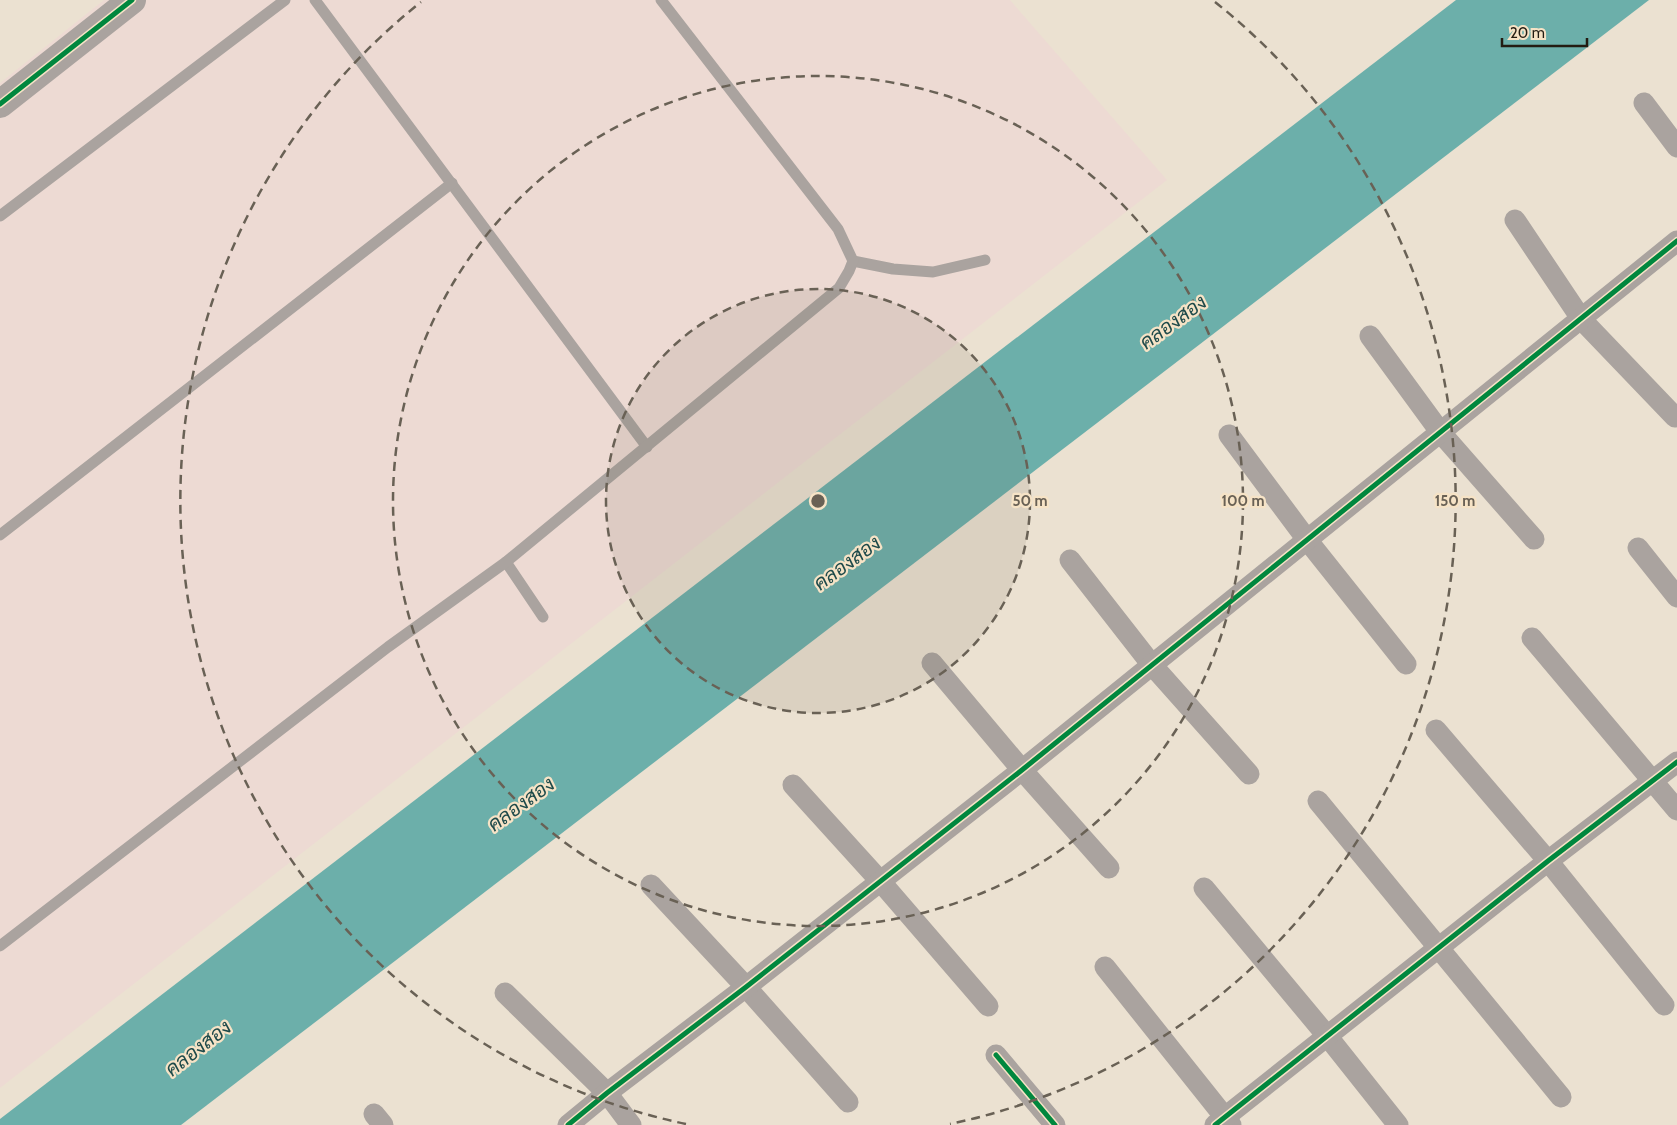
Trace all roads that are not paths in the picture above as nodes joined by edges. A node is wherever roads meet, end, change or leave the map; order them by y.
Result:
1 (132, 0) edge
2 (285, 0) edge
3 (315, 0) edge
4 (661, 0) edge
5 (1644, 103) dead end
6 (0, 104) edge
7 (1677, 147) edge
8 (452, 183) junction
9 (0, 216) edge
10 (1515, 220) dead end
11 (1677, 241) edge
12 (985, 260) dead end
13 (853, 261) junction
14 (1582, 320) junction
15 (1370, 336) dead end
16 (1675, 417) dead end
17 (1441, 433) junction
18 (1229, 435) dead end
19 (647, 447) junction
20 (0, 535) edge
21 (1534, 539) dead end
22 (1308, 541) junction
23 (1638, 548) dead end
24 (1070, 560) dead end
25 (506, 562) junction
26 (1677, 597) edge
27 (543, 617) dead end
28 (1532, 638) dead end
29 (932, 663) dead end
30 (1406, 664) dead end
31 (1152, 665) junction
32 (1436, 730) dead end
33 (1677, 762) edge
34 (1022, 770) junction
35 (1249, 774) dead end
36 (1654, 782) junction
37 (793, 785) dead end
38 (1318, 801) dead end
39 (1677, 810) edge
40 (1548, 862) junction
41 (1109, 868) dead end
42 (880, 882) junction
43 (651, 885) dead end
44 (1204, 888) dead end
45 (0, 946) edge
46 (1438, 948) junction
47 (1105, 967) dead end
48 (746, 987) junction
49 (505, 993) dead end
50 (1664, 1005) dead end
51 (988, 1006) dead end
52 (1328, 1037) junction
53 (996, 1055) dead end
54 (607, 1093) junction
55 (1561, 1097) dead end
56 (848, 1102) dead end
57 (1223, 1122) edge
58 (568, 1125) edge
59 (631, 1125) edge
60 (1055, 1125) edge
61 (1398, 1125) edge

1 - 6 street
2 - 9 lane
3 - 8 lane
4 - 13 lane
5 - 7 street
8 - 19 lane
8 - 20 lane
10 - 14 street
11 - 14 street
12 - 13 lane
13 - 19 lane
14 - 16 street
14 - 17 street
15 - 17 street
17 - 21 street
17 - 22 street
18 - 22 street
19 - 25 lane
22 - 30 street
22 - 31 street
23 - 26 street
24 - 31 street
25 - 27 lane
25 - 45 lane
28 - 36 street
29 - 34 street
31 - 34 street
31 - 35 street
32 - 40 street
33 - 36 street
34 - 41 street
34 - 42 street
36 - 39 street
36 - 40 street
37 - 42 street
38 - 46 street
40 - 46 street
40 - 50 street
42 - 48 street
42 - 51 street
43 - 48 street
44 - 52 street
46 - 52 street
46 - 55 street
47 - 57 street
48 - 54 street
48 - 56 street
49 - 54 street
52 - 57 street
52 - 61 street
53 - 60 street
54 - 58 street
54 - 59 street

